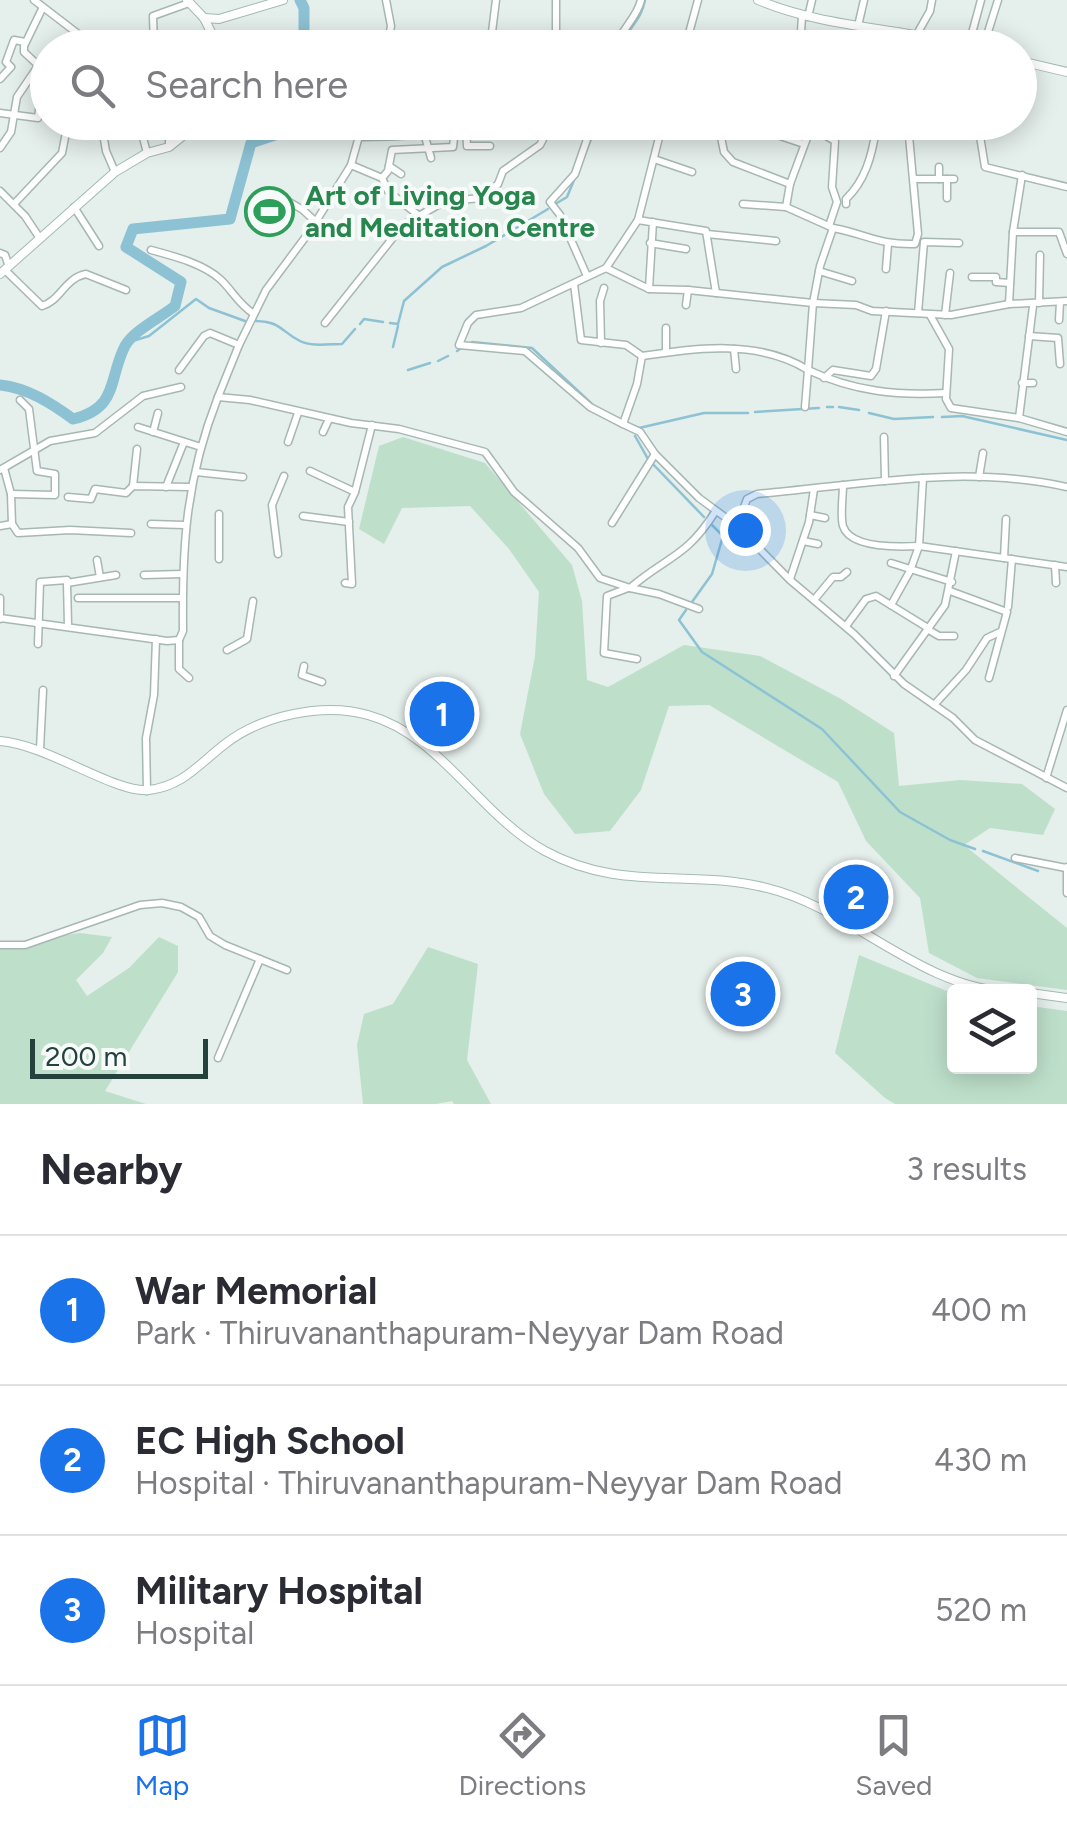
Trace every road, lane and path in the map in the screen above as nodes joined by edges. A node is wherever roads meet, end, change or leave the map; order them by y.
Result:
1 (34, 0) edge
2 (386, 0) edge
3 (496, 0) edge
4 (556, 0) edge
5 (641, 0) edge
6 (698, 0) edge
7 (758, 0) edge
8 (812, 0) edge
9 (864, 0) edge
10 (932, 0) edge
11 (981, 0) edge
12 (998, 0) edge
13 (280, 1) edge
14 (188, 2) edge
15 (42, 9) junction
16 (805, 16) junction
17 (204, 18) junction
18 (858, 26) junction
19 (31, 30) edge
20 (72, 30) edge
21 (153, 30) edge
22 (210, 30) edge
23 (391, 30) edge
24 (492, 30) edge
25 (556, 30) edge
26 (622, 30) edge
27 (690, 30) edge
28 (802, 30) edge
29 (886, 30) edge
30 (918, 30) edge
31 (973, 30) edge
32 (989, 30) edge
33 (30, 31) edge
34 (24, 42) junction
35 (30, 57) edge
36 (1037, 64) edge
37 (1067, 72) edge
38 (0, 79) edge
39 (30, 83) edge
40 (13, 112) junction
41 (0, 113) edge
42 (30, 116) edge
43 (65, 140) edge
44 (105, 140) edge
45 (143, 140) edge
46 (168, 140) edge
47 (177, 140) edge
48 (358, 140) edge
49 (427, 140) edge
50 (456, 140) edge
51 (467, 140) edge
52 (543, 140) edge
53 (587, 140) edge
54 (659, 140) edge
55 (722, 140) edge
56 (792, 140) edge
57 (806, 140) edge
58 (834, 140) edge
59 (874, 140) edge
60 (910, 140) edge
61 (981, 140) edge
62 (804, 144) junction
63 (490, 146) dead end
64 (168, 147) junction
65 (0, 148) edge
66 (430, 148) junction
67 (146, 153) junction
68 (432, 158) dead end
69 (654, 159) junction
70 (351, 165) junction
71 (390, 166) junction
72 (939, 167) dead end
73 (115, 172) junction
74 (692, 172) dead end
75 (402, 174) dead end
76 (1022, 175) junction
77 (382, 178) junction
78 (914, 179) junction
79 (946, 180) junction
80 (790, 184) junction
81 (1067, 187) edge
82 (0, 191) edge
83 (281, 198) dead end
84 (947, 198) dead end
85 (14, 204) junction
86 (743, 204) dead end
87 (846, 204) dead end
88 (74, 206) junction
89 (786, 207) junction
90 (418, 214) junction
91 (638, 220) junction
92 (316, 222) junction
93 (653, 222) junction
94 (831, 227) junction
95 (1013, 232) junction
96 (707, 234) junction
97 (39, 237) junction
98 (776, 241) dead end
99 (650, 242) junction
100 (959, 243) dead end
101 (888, 244) junction
102 (99, 246) dead end
103 (686, 249) dead end
104 (151, 250) dead end
105 (0, 253) edge
106 (1067, 254) edge
107 (1040, 255) dead end
108 (606, 268) junction
109 (4, 269) edge
110 (886, 269) dead end
111 (819, 271) junction
112 (950, 273) dead end
113 (587, 276) junction
114 (972, 277) dead end
115 (852, 281) dead end
116 (1010, 283) junction
117 (574, 284) junction
118 (604, 288) dead end
119 (649, 289) junction
120 (126, 290) dead end
121 (688, 290) junction
122 (716, 293) junction
123 (1063, 302) edge
124 (813, 303) junction
125 (1010, 304) junction
126 (1036, 304) junction
127 (686, 305) dead end
128 (886, 311) junction
129 (918, 313) junction
130 (254, 314) junction
131 (930, 314) junction
132 (945, 315) junction
133 (1059, 320) dead end
134 (325, 323) dead end
135 (666, 328) dead end
136 (1028, 336) junction
137 (601, 343) junction
138 (238, 346) junction
139 (734, 349) junction
140 (666, 352) junction
141 (642, 356) junction
142 (1060, 364) dead end
143 (736, 369) dead end
144 (179, 370) dead end
145 (808, 370) junction
146 (824, 378) junction
147 (1022, 383) junction
148 (1033, 383) dead end
149 (181, 386) dead end
150 (946, 394) junction
151 (218, 397) junction
152 (20, 400) dead end
153 (805, 407) dead end
154 (158, 413) dead end
155 (298, 413) junction
156 (1020, 418) junction
157 (329, 419) junction
158 (624, 424) junction
159 (372, 425) junction
160 (138, 426) dead end
161 (153, 432) junction
162 (322, 432) dead end
163 (1067, 432) edge
164 (884, 437) dead end
165 (184, 442) junction
166 (288, 442) dead end
167 (200, 448) junction
168 (137, 449) dead end
169 (33, 452) junction
170 (983, 453) dead end
171 (655, 454) junction
172 (2, 469) edge
173 (310, 471) dead end
174 (196, 472) junction
175 (244, 476) dead end
176 (284, 476) dead end
177 (979, 477) junction
178 (922, 478) junction
179 (885, 482) junction
180 (843, 485) junction
181 (133, 486) junction
182 (166, 486) junction
183 (190, 487) junction
184 (1067, 487) edge
185 (814, 489) junction
186 (354, 492) junction
187 (11, 494) junction
188 (68, 497) dead end
189 (715, 512) junction
190 (219, 514) dead end
191 (810, 515) junction
192 (303, 516) dead end
193 (826, 518) dead end
194 (1006, 519) dead end
195 (348, 522) junction
196 (612, 523) dead end
197 (12, 524) junction
198 (151, 524) dead end
199 (0, 526) edge
200 (184, 526) junction
201 (737, 526) junction
202 (130, 533) dead end
203 (803, 541) junction
204 (818, 544) dead end
205 (918, 546) junction
206 (956, 551) junction
207 (278, 554) dead end
208 (1008, 558) junction
209 (97, 560) dead end
210 (220, 560) dead end
211 (891, 564) dead end
212 (1056, 565) junction
213 (1067, 566) edge
214 (910, 571) junction
215 (848, 572) dead end
216 (144, 574) dead end
217 (182, 574) junction
218 (116, 575) dead end
219 (100, 577) junction
220 (790, 580) junction
221 (952, 582) junction
222 (346, 583) dead end
223 (1056, 583) dead end
224 (68, 584) junction
225 (630, 588) junction
226 (950, 592) junction
227 (0, 598) edge
228 (78, 598) dead end
229 (182, 598) junction
230 (814, 600) junction
231 (253, 601) dead end
232 (891, 605) junction
233 (1008, 607) dead end
234 (699, 609) dead end
235 (0, 618) edge
236 (40, 622) junction
237 (68, 626) junction
238 (846, 626) junction
239 (927, 628) junction
240 (1001, 632) junction
241 (954, 636) dead end
242 (156, 640) junction
243 (179, 640) junction
244 (38, 644) dead end
245 (227, 650) dead end
246 (638, 659) dead end
247 (304, 666) dead end
248 (894, 676) junction
249 (189, 678) dead end
250 (989, 678) dead end
251 (322, 682) dead end
252 (44, 690) dead end
253 (934, 705) junction
254 (1067, 710) edge
255 (0, 741) edge
256 (40, 748) junction
257 (1046, 778) junction
258 (1067, 788) edge
259 (147, 791) junction
260 (1015, 858) dead end
261 (1067, 868) edge
262 (1067, 892) edge
263 (0, 945) edge
264 (260, 959) junction
265 (288, 970) dead end
266 (969, 984) edge
267 (1037, 994) edge
268 (1067, 998) edge
269 (218, 1058) dead end

1 - 15 street
2 - 23 street
3 - 24 street
4 - 25 street
5 - 26 street
6 - 27 street
7 - 16 main road
8 - 16 street
9 - 18 street
10 - 30 street
11 - 31 street
12 - 32 street
13 - 17 main road
14 - 17 main road
14 - 21 street
15 - 19 street
15 - 20 street
16 - 18 main road
16 - 28 street
17 - 22 main road
18 - 29 main road
33 - 34 street
34 - 35 street
34 - 38 street
36 - 37 main road
39 - 40 street
40 - 41 street
40 - 42 street
40 - 65 street
43 - 85 street
44 - 73 street
45 - 67 street
46 - 64 street
47 - 64 main road
48 - 70 street
49 - 66 street
50 - 66 street
51 - 63 street
52 - 90 street
53 - 113 street
54 - 69 street
55 - 80 street
56 - 62 street
57 - 62 street
58 - 94 street
59 - 87 street
60 - 78 street
61 - 76 street
62 - 80 street
64 - 67 main road
66 - 68 street
66 - 71 street
67 - 73 main road
69 - 74 street
69 - 91 street
70 - 77 street
70 - 92 street
71 - 75 street
71 - 77 street
72 - 79 street
73 - 88 main road
76 - 81 street
76 - 95 street
77 - 90 street
78 - 79 street
78 - 101 street
79 - 84 street
80 - 89 street
82 - 85 street
83 - 92 street
85 - 97 street
86 - 89 street
88 - 97 main road
88 - 102 street
89 - 94 street
90 - 134 street
91 - 93 street
91 - 108 street
92 - 130 street
93 - 96 street
93 - 99 street
94 - 101 street
94 - 111 street
95 - 106 street
95 - 116 street
96 - 98 street
96 - 122 street
97 - 109 main road
99 - 103 street
99 - 119 street
100 - 129 street
101 - 110 street
104 - 130 street
105 - 109 street
107 - 126 street
108 - 113 street
108 - 119 street
109 - 120 street
111 - 115 street
111 - 124 street
112 - 132 street
113 - 117 street
114 - 116 street
116 - 125 street
117 - 137 street
117 - 158 street
118 - 137 street
119 - 121 street
121 - 122 street
121 - 127 street
122 - 124 street
123 - 126 street
123 - 133 street
124 - 128 street
124 - 145 street
125 - 126 street
125 - 132 street
126 - 136 street
128 - 129 street
128 - 146 street
129 - 131 street
130 - 138 street
131 - 132 street
131 - 150 street
135 - 140 street
136 - 142 street
136 - 147 street
137 - 141 street
138 - 144 street
138 - 151 street
139 - 140 street
139 - 143 street
139 - 145 street
140 - 141 street
141 - 158 street
145 - 146 street
145 - 153 street
146 - 150 street
147 - 148 street
147 - 156 street
149 - 169 street
150 - 156 street
151 - 155 street
151 - 167 street
152 - 169 street
154 - 161 street
155 - 157 street
155 - 166 street
156 - 163 street
157 - 159 street
157 - 162 street
158 - 171 street
159 - 186 street
159 - 225 street
160 - 161 street
161 - 165 street
164 - 179 street
165 - 167 street
165 - 182 street
167 - 174 street
168 - 181 street
169 - 172 street
169 - 187 street
170 - 177 street
171 - 189 street
171 - 196 street
172 - 187 street
173 - 186 street
174 - 175 street
174 - 183 street
176 - 207 street
177 - 178 street
177 - 184 street
178 - 179 street
178 - 205 street
179 - 180 street
180 - 185 street
180 - 205 street
181 - 182 street
181 - 188 street
182 - 183 street
183 - 200 street
185 - 191 street
185 - 201 street
186 - 195 street
187 - 197 street
189 - 201 street
189 - 225 street
190 - 210 street
191 - 193 street
191 - 203 street
192 - 195 street
194 - 208 street
195 - 222 street
197 - 199 street
197 - 202 street
198 - 200 street
200 - 217 street
201 - 220 street
203 - 204 street
203 - 220 street
205 - 206 street
205 - 214 street
206 - 208 street
206 - 221 street
208 - 212 street
208 - 233 street
209 - 219 street
211 - 214 street
212 - 213 street
212 - 223 street
214 - 221 street
214 - 232 street
215 - 230 street
216 - 217 street
217 - 229 street
218 - 219 street
219 - 224 street
220 - 230 street
221 - 226 street
224 - 236 street
224 - 237 street
225 - 234 street
225 - 246 street
226 - 239 street
226 - 240 street
227 - 235 street
228 - 229 street
229 - 243 street
230 - 238 street
231 - 245 street
232 - 238 street
232 - 239 street
235 - 236 street
236 - 237 street
236 - 244 street
237 - 242 street
238 - 248 street
239 - 241 street
239 - 248 street
240 - 250 street
240 - 253 street
242 - 243 street
242 - 259 street
243 - 249 street
247 - 251 street
248 - 253 street
252 - 256 street
253 - 257 street
254 - 257 street
255 - 256 main road
256 - 259 main road
257 - 258 street
259 - 266 main road
260 - 261 street
261 - 262 street
263 - 264 street
264 - 265 street
264 - 269 street
267 - 268 main road

